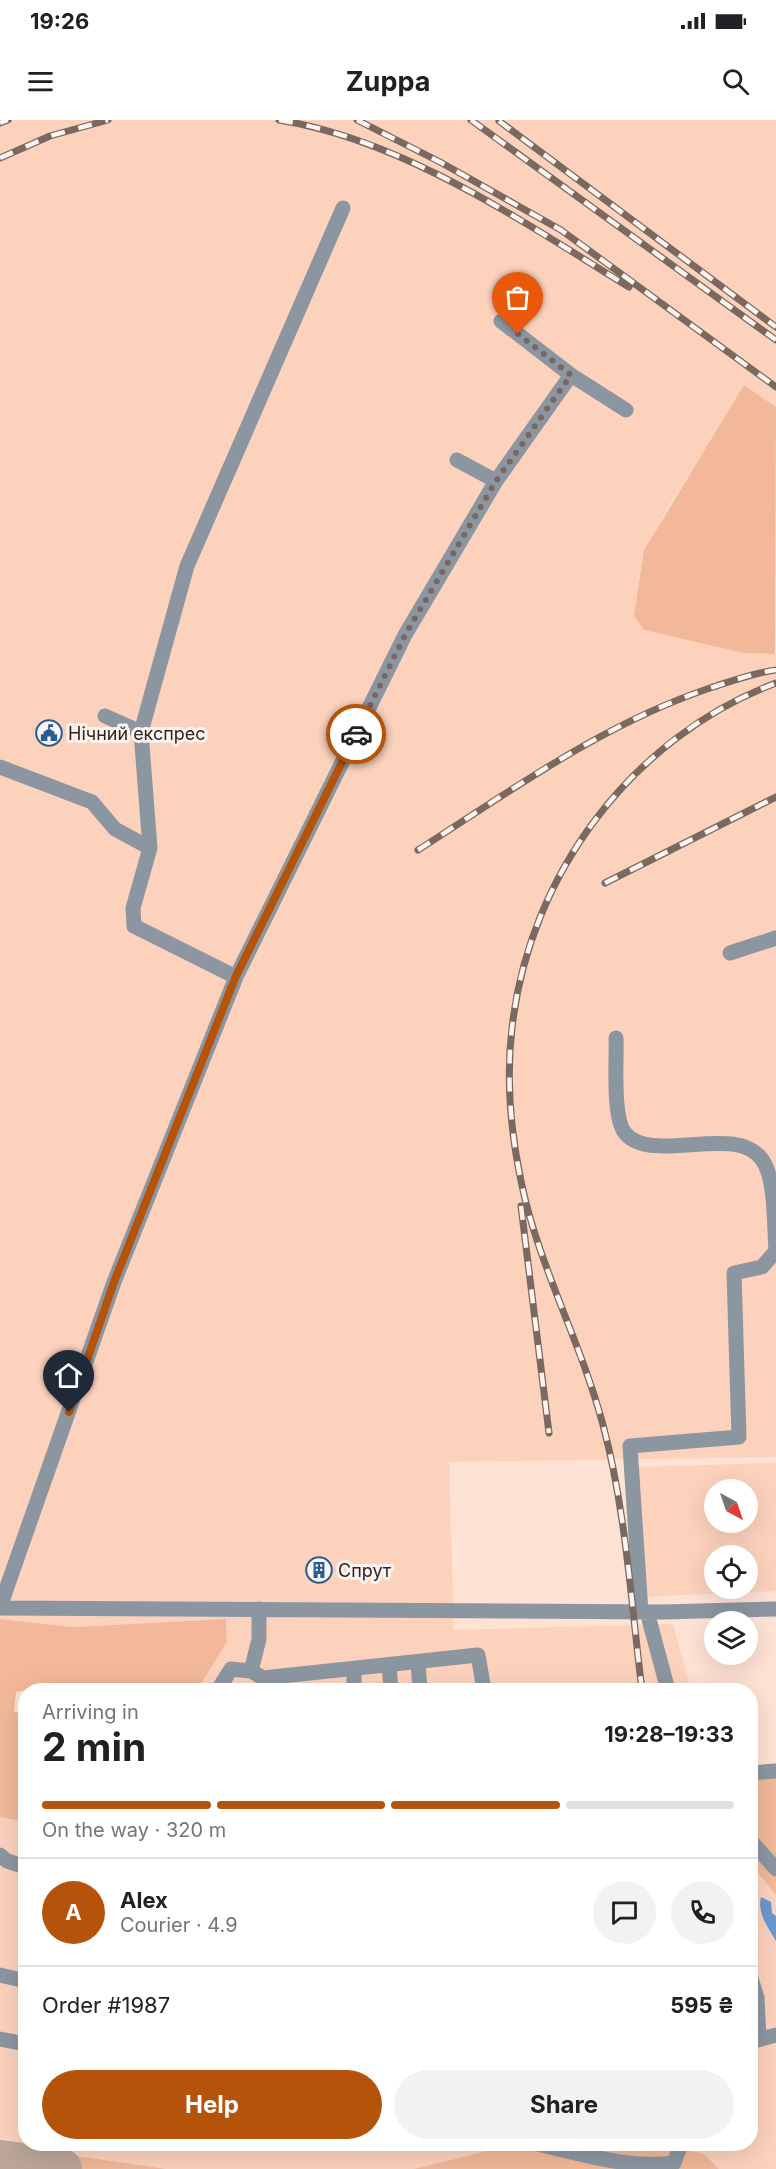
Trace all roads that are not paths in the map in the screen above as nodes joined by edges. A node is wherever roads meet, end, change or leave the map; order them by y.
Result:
1 (343, 208) dead end
2 (501, 321) dead end
3 (571, 375) junction
4 (626, 410) dead end
5 (457, 460) dead end
6 (496, 481) junction
7 (105, 716) dead end
8 (141, 732) junction
9 (0, 767) edge
10 (150, 848) junction
11 (776, 938) edge
12 (729, 953) dead end
13 (236, 976) junction
14 (616, 1038) dead end
15 (0, 1607) edge
16 (259, 1609) junction
17 (776, 1609) edge
18 (644, 1612) junction
19 (418, 1662) junction
20 (389, 1665) junction
21 (354, 1669) junction
22 (251, 1671) junction
23 (222, 1683) edge
24 (354, 1683) edge
25 (390, 1683) edge
26 (420, 1683) edge
27 (482, 1683) edge
28 (666, 1683) edge
29 (776, 1771) edge
30 (758, 1772) edge
31 (758, 1849) edge
32 (0, 1855) edge
33 (18, 1864) edge
34 (776, 1869) edge
35 (0, 1975) edge
36 (18, 1979) edge
37 (776, 2035) edge
38 (0, 2039) edge
39 (758, 2039) edge
40 (18, 2042) edge
41 (568, 2151) edge
42 (678, 2151) edge

1 - 8 street
2 - 3 street
3 - 4 street
3 - 6 street
5 - 6 street
6 - 13 street
7 - 8 street
8 - 10 street
9 - 10 street
10 - 13 street
11 - 12 street
13 - 15 street
14 - 18 street
15 - 16 street
16 - 18 street
16 - 22 street
17 - 18 street
18 - 28 street
19 - 20 street
19 - 26 street
19 - 27 street
20 - 21 street
20 - 25 street
21 - 22 street
21 - 24 street
22 - 23 street
29 - 30 street
31 - 34 street
32 - 33 street
35 - 36 street
37 - 39 street
38 - 40 street
41 - 42 street

